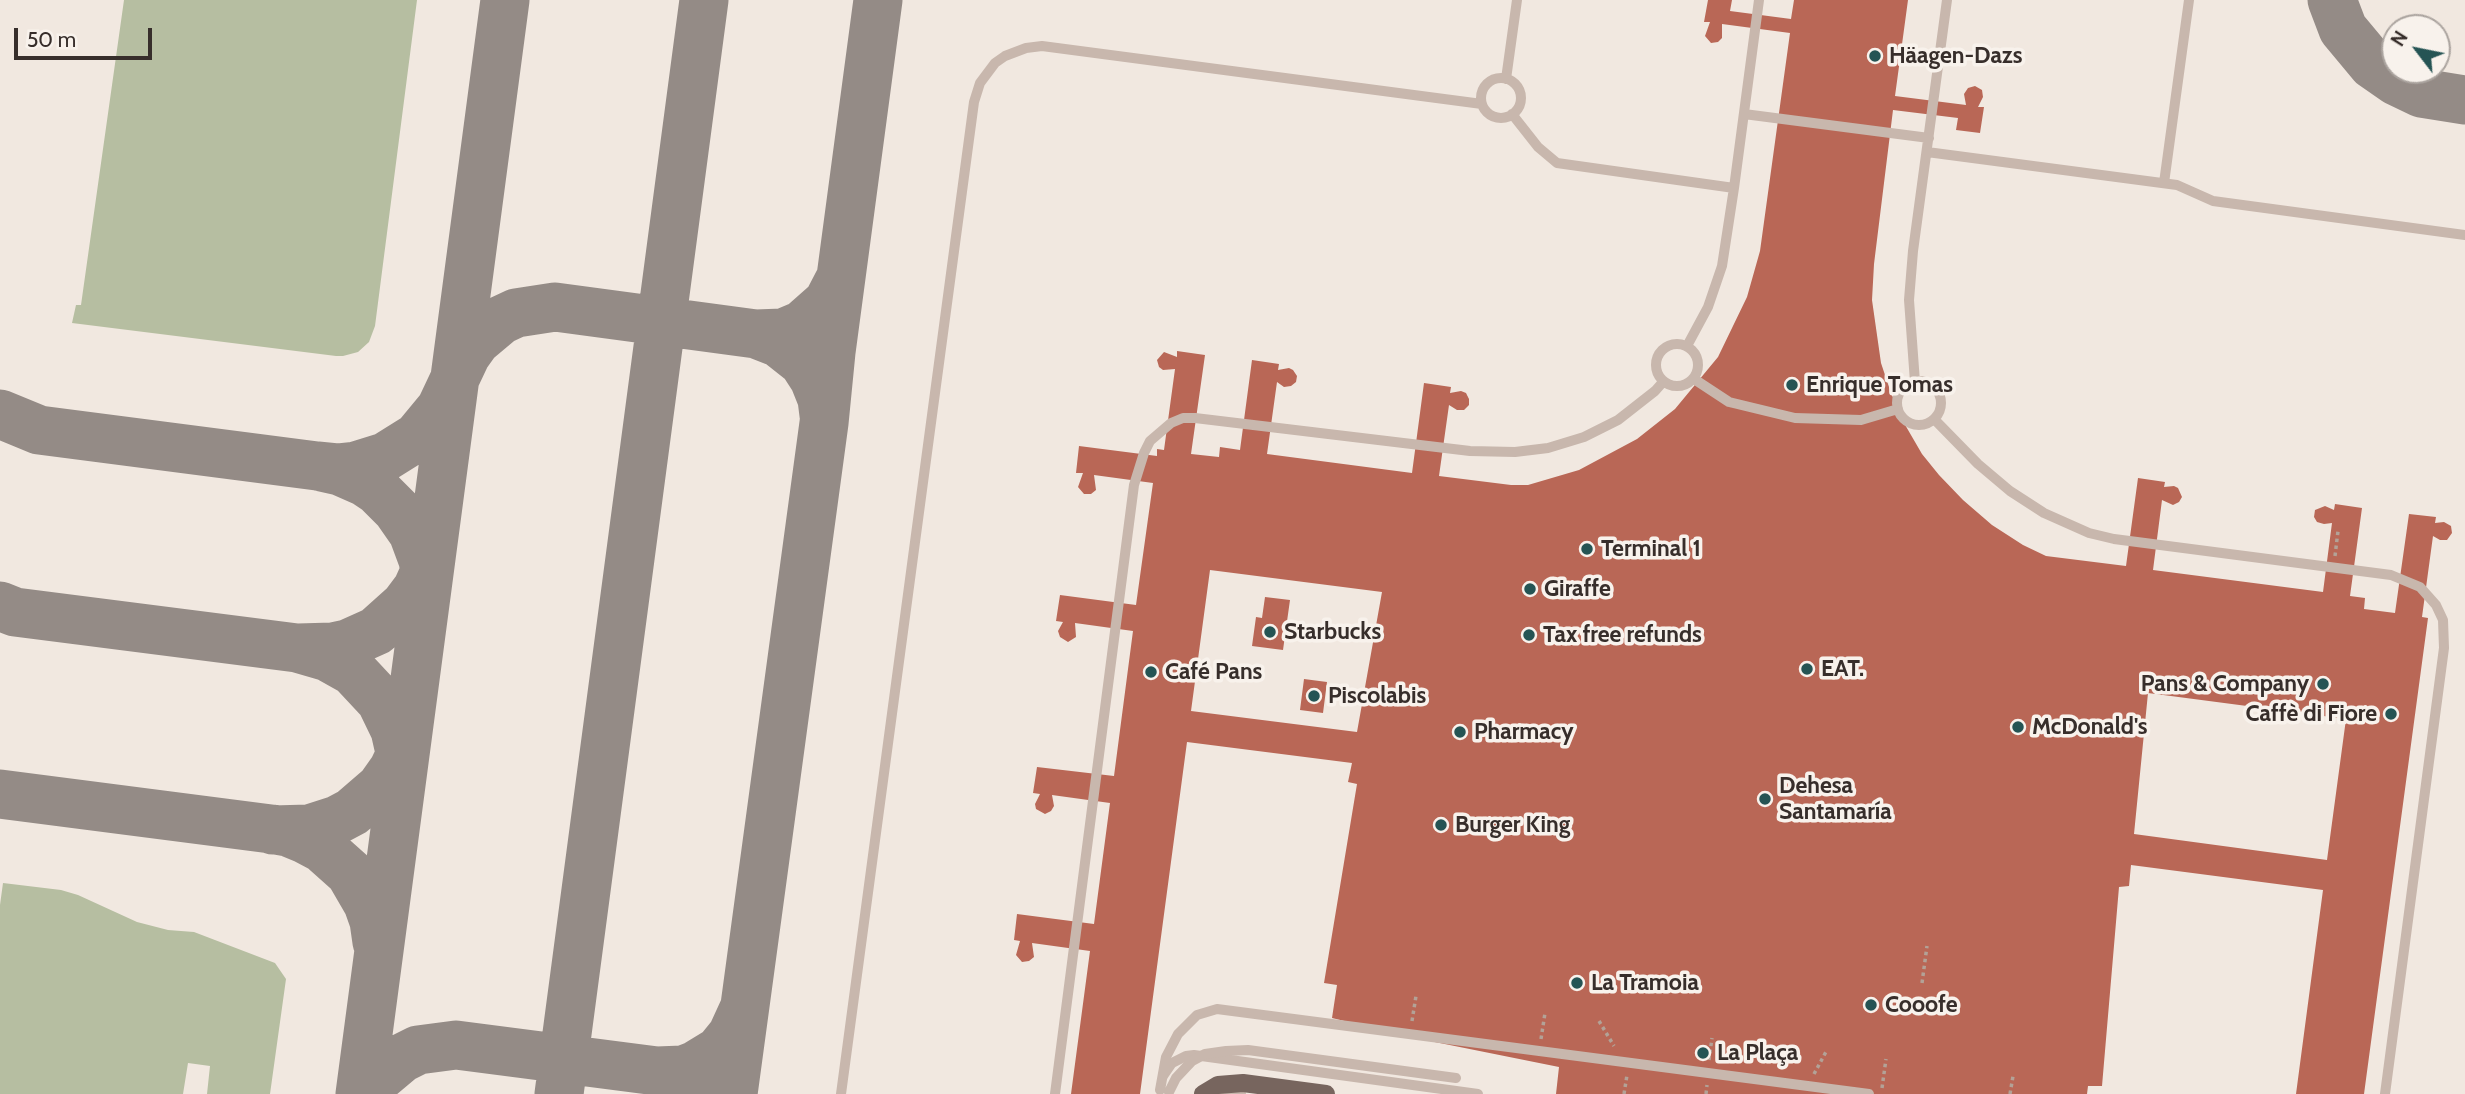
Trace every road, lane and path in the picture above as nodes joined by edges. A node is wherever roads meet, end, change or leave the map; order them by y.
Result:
1 (1517, 0) edge
2 (1759, 0) edge
3 (1947, 0) edge
4 (2189, 0) edge
5 (1506, 79) junction
6 (1482, 104) junction
7 (1512, 114) junction
8 (1744, 114) junction
9 (1928, 138) junction
10 (1927, 152) junction
11 (2164, 183) junction
12 (1734, 188) junction
13 (2465, 235) edge
14 (1687, 346) junction
15 (1694, 379) junction
16 (1663, 382) junction
17 (1915, 382) junction
18 (1898, 409) junction
19 (1934, 419) junction
20 (1927, 946) dead end
21 (1922, 983) dead end
22 (1416, 996) dead end
23 (1545, 1013) dead end
24 (1410, 1033) junction
25 (1539, 1050) junction
26 (1886, 1059) dead end
27 (1628, 1070) dead end
28 (2013, 1076) dead end
29 (1456, 1078) dead end
30 (1164, 1093) edge
31 (841, 1094) edge
32 (1055, 1094) edge
33 (1195, 1094) edge
34 (1203, 1094) edge
35 (1241, 1094) edge
36 (1326, 1094) edge
37 (1478, 1094) edge
38 (1624, 1094) edge
39 (1869, 1094) edge
40 (1881, 1094) edge
41 (2010, 1094) edge
42 (2385, 1094) edge

1 - 5 lane
2 - 8 lane
3 - 9 lane
4 - 11 lane
5 - 6 lane
5 - 7 lane
6 - 7 lane
6 - 31 lane
7 - 12 lane
8 - 9 lane
8 - 12 lane
9 - 10 lane
10 - 11 lane
10 - 17 lane
11 - 13 lane
12 - 14 lane
14 - 15 lane
14 - 16 lane
15 - 16 lane
15 - 18 lane
16 - 32 lane
17 - 18 lane
17 - 19 lane
18 - 19 lane
19 - 42 lane
20 - 21 path
22 - 24 path
23 - 25 path
24 - 25 lane, bridge
24 - 30 lane, bridge
25 - 39 lane, bridge
26 - 40 path
27 - 38 path
28 - 41 path
29 - 30 lane, bridge
30 - 37 lane
33 - 35 lane
34 - 36 main road, bridge

